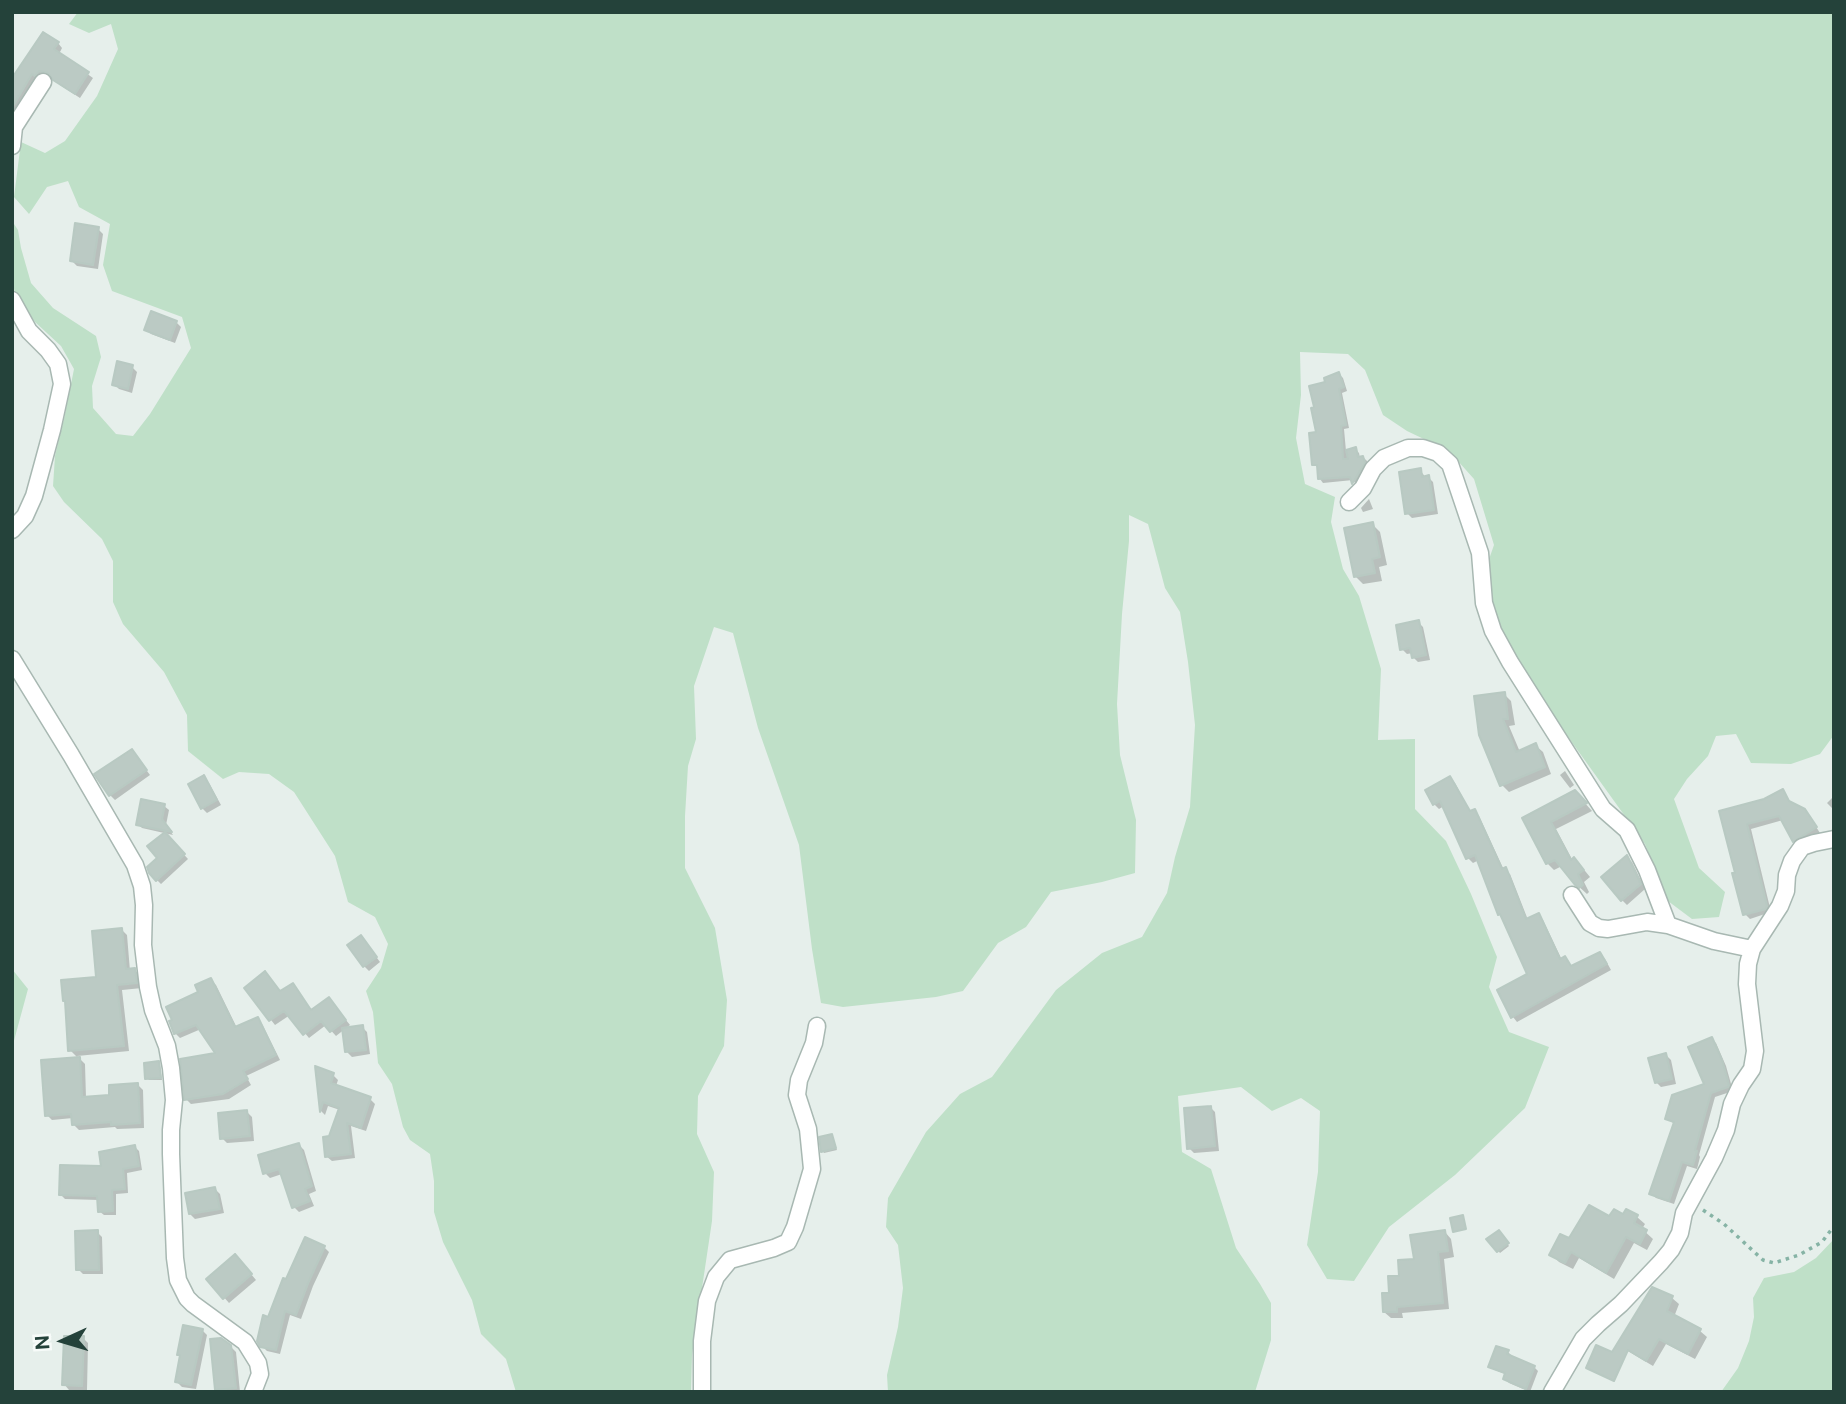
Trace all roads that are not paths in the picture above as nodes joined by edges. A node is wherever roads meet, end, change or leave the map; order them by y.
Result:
1 (43, 82) dead end
2 (12, 146) edge
3 (12, 300) edge
4 (1349, 502) dead end
5 (12, 530) edge
6 (12, 659) edge
7 (1834, 839) edge
8 (1572, 895) dead end
9 (1668, 925) junction
10 (1752, 949) junction
11 (817, 1026) dead end
12 (253, 1392) edge
13 (702, 1392) edge
14 (1552, 1392) edge

1 - 2 street
3 - 5 street
4 - 9 street
6 - 12 street
7 - 10 street
8 - 9 street
9 - 10 street
10 - 14 street
11 - 13 street

